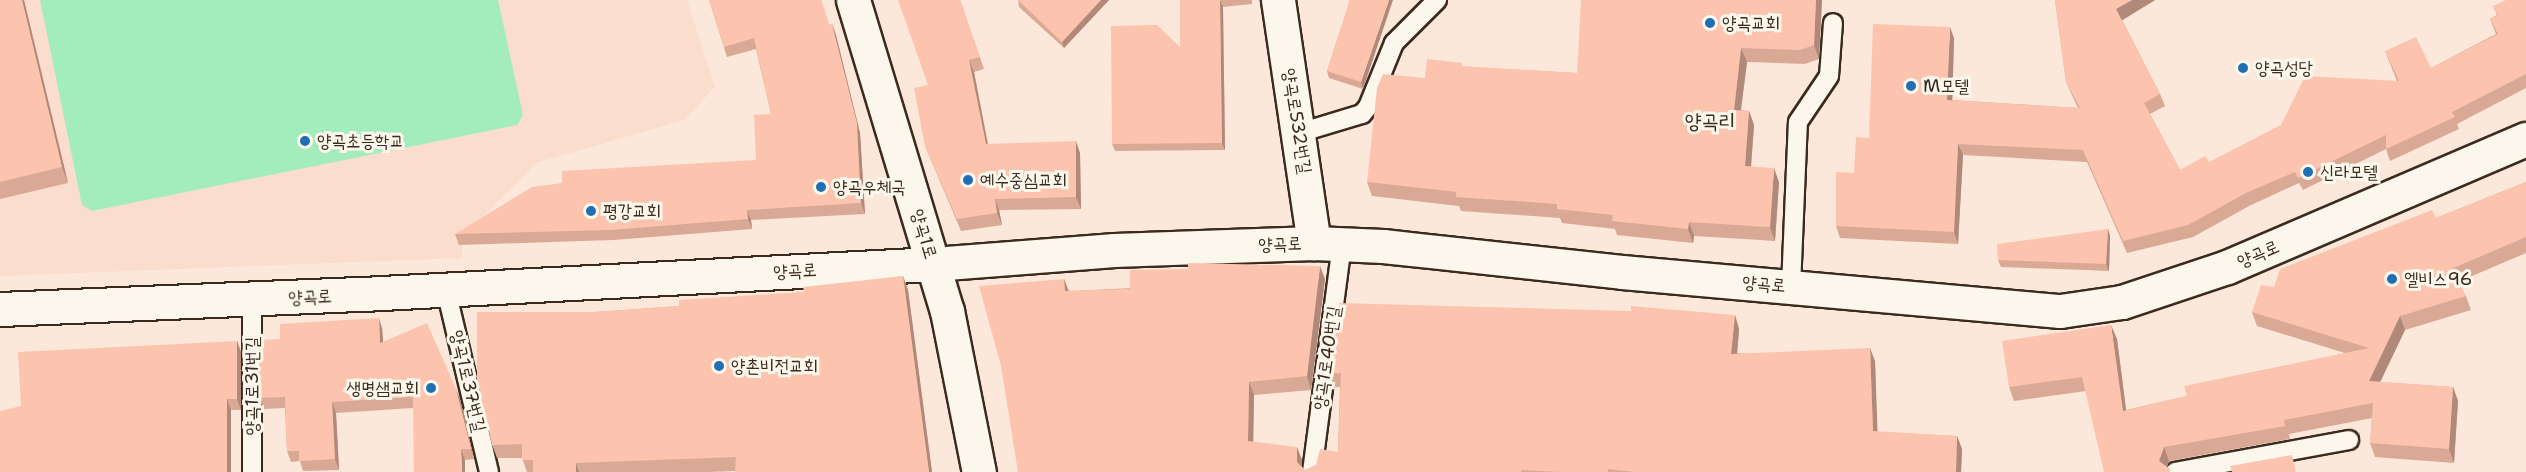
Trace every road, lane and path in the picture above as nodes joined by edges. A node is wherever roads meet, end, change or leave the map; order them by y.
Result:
1 (853, 0) edge
2 (1278, 0) edge
3 (1437, 0) edge
4 (1833, 23) dead end
5 (1299, 133) junction
6 (2526, 139) edge
7 (1328, 244) junction
8 (933, 264) junction
9 (1791, 287) junction
10 (446, 290) junction
11 (252, 299) junction
12 (0, 309) edge
13 (2349, 440) dead end
14 (252, 472) edge
15 (489, 472) edge
16 (979, 472) edge
17 (1312, 472) edge
18 (2175, 472) edge

1 - 8 street, 양곡1로
2 - 5 street, 양곡로532번길
3 - 5 lane
4 - 9 lane
5 - 7 street, 양곡로532번길
6 - 9 street, 양곡로
7 - 8 street, 양곡로
7 - 9 street, 양곡로
7 - 17 lane, 양곡1로40번길
8 - 10 street, 양곡로
8 - 16 street, 양곡1로
10 - 11 street, 양곡로
10 - 15 lane, 양곡1로37번길
11 - 12 street, 양곡로
11 - 14 lane, 양곡1로31번길
13 - 18 lane

